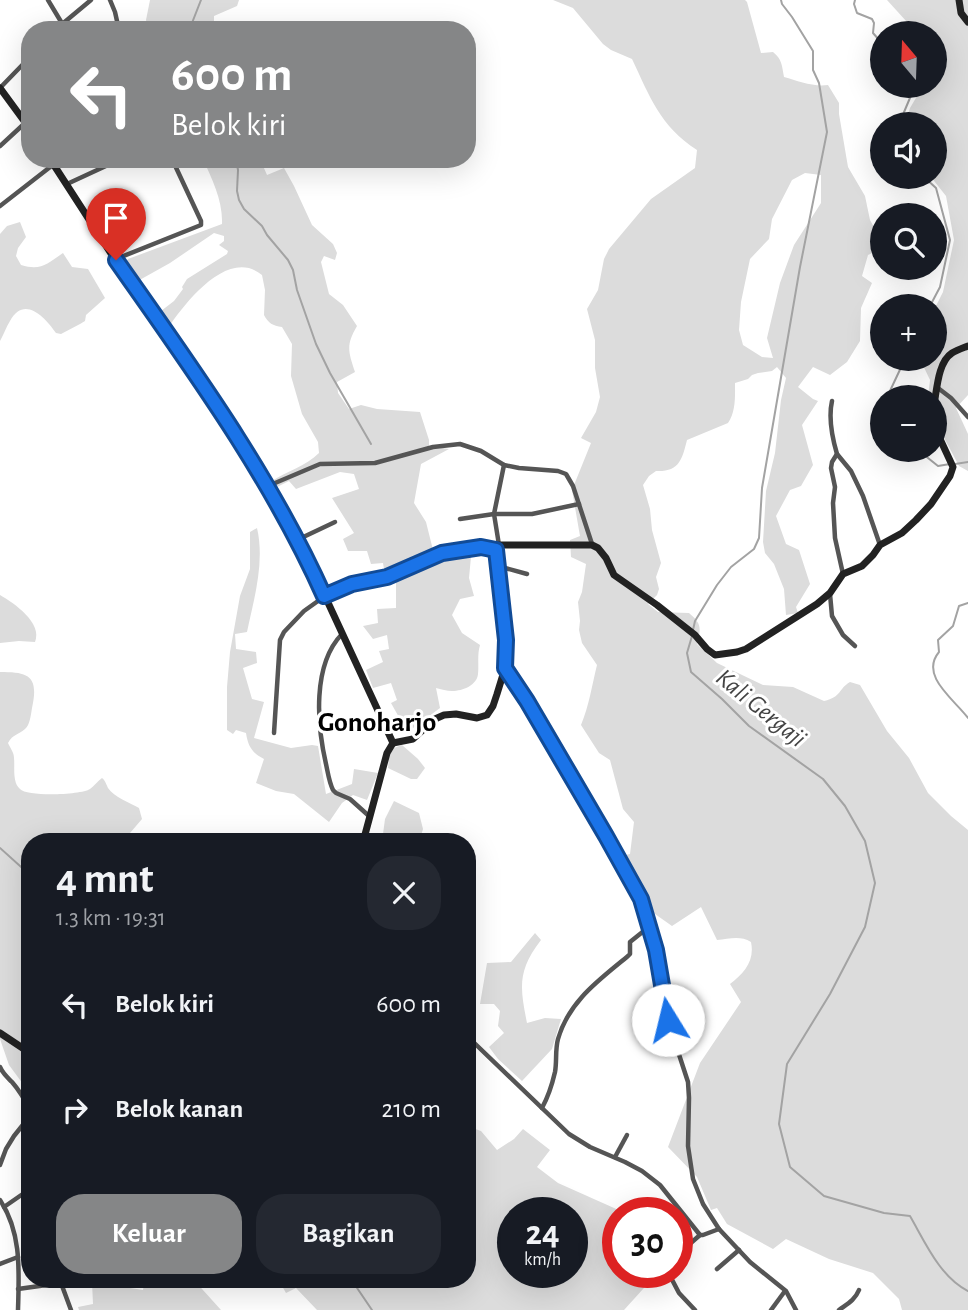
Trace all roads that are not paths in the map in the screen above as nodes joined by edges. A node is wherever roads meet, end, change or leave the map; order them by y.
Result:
1 (48, 0) edge
2 (91, 0) edge
3 (110, 0) edge
4 (959, 0) edge
5 (61, 21) edge
6 (65, 21) edge
7 (117, 21) edge
8 (968, 22) edge
9 (21, 66) edge
10 (0, 88) edge
11 (21, 116) edge
12 (21, 131) edge
13 (0, 146) edge
14 (45, 168) edge
15 (56, 168) edge
16 (102, 168) edge
17 (176, 168) edge
18 (67, 184) junction
19 (0, 206) edge
20 (116, 260) junction
21 (968, 346) edge
22 (938, 385) edge
23 (947, 395) edge
24 (832, 401) dead end
25 (968, 417) edge
26 (947, 453) edge
27 (837, 454) junction
28 (504, 464) junction
29 (268, 486) junction
30 (579, 504) junction
31 (494, 514) junction
32 (460, 519) dead end
33 (335, 522) dead end
34 (297, 541) junction
35 (592, 545) junction
36 (880, 545) junction
37 (497, 547) junction
38 (497, 566) junction
39 (527, 574) dead end
40 (843, 574) junction
41 (830, 593) junction
42 (324, 596) junction
43 (342, 633) junction
44 (855, 646) dead end
45 (505, 668) junction
46 (274, 733) dead end
47 (393, 743) junction
48 (369, 816) junction
49 (365, 833) edge
50 (650, 926) junction
51 (0, 1033) edge
52 (476, 1045) edge
53 (21, 1047) edge
54 (0, 1067) edge
55 (21, 1094) edge
56 (542, 1108) junction
57 (21, 1128) edge
58 (627, 1135) dead end
59 (615, 1157) junction
60 (0, 1165) edge
61 (21, 1195) edge
62 (0, 1200) edge
63 (4, 1207) junction
64 (719, 1229) junction
65 (700, 1235) junction
66 (693, 1241) edge
67 (739, 1250) junction
68 (18, 1257) junction
69 (0, 1264) edge
70 (717, 1269) dead end
71 (23, 1288) edge
72 (64, 1288) edge
73 (676, 1288) edge
74 (18, 1289) junction
75 (859, 1290) dead end
76 (786, 1291) junction
77 (18, 1310) edge
78 (71, 1310) edge
79 (695, 1310) edge
80 (771, 1310) edge
81 (796, 1310) edge
82 (839, 1310) edge

1 - 5 street
2 - 6 street
3 - 7 street
4 - 8 street
9 - 10 street
10 - 11 street
12 - 13 street
14 - 19 street
15 - 18 street
16 - 18 street
17 - 20 street
18 - 20 street
20 - 29 street
21 - 22 street
23 - 25 street
24 - 27 street
26 - 36 street
27 - 36 street
27 - 40 street
28 - 29 street
28 - 30 street
28 - 31 street
29 - 34 street
30 - 31 street
30 - 35 street
31 - 32 street
31 - 37 street
33 - 34 street
34 - 42 street
35 - 37 street
35 - 41 street
36 - 40 street
37 - 38 street
37 - 42 street
38 - 39 street
38 - 45 street
40 - 41 street
41 - 44 street
42 - 43 street
42 - 46 street
43 - 47 street
43 - 48 street
45 - 47 street
45 - 50 street
47 - 48 street
48 - 49 street
50 - 56 street
50 - 64 street
51 - 53 street
52 - 56 street
54 - 55 street
56 - 59 street
57 - 60 street
58 - 59 street
59 - 65 street
61 - 63 street
62 - 63 street
63 - 68 street
64 - 65 street
64 - 67 street
65 - 66 street
67 - 70 street
67 - 76 street
68 - 69 street
68 - 74 street
71 - 74 street
72 - 78 street
73 - 79 street
74 - 77 street
75 - 82 street
76 - 80 street
76 - 81 street

